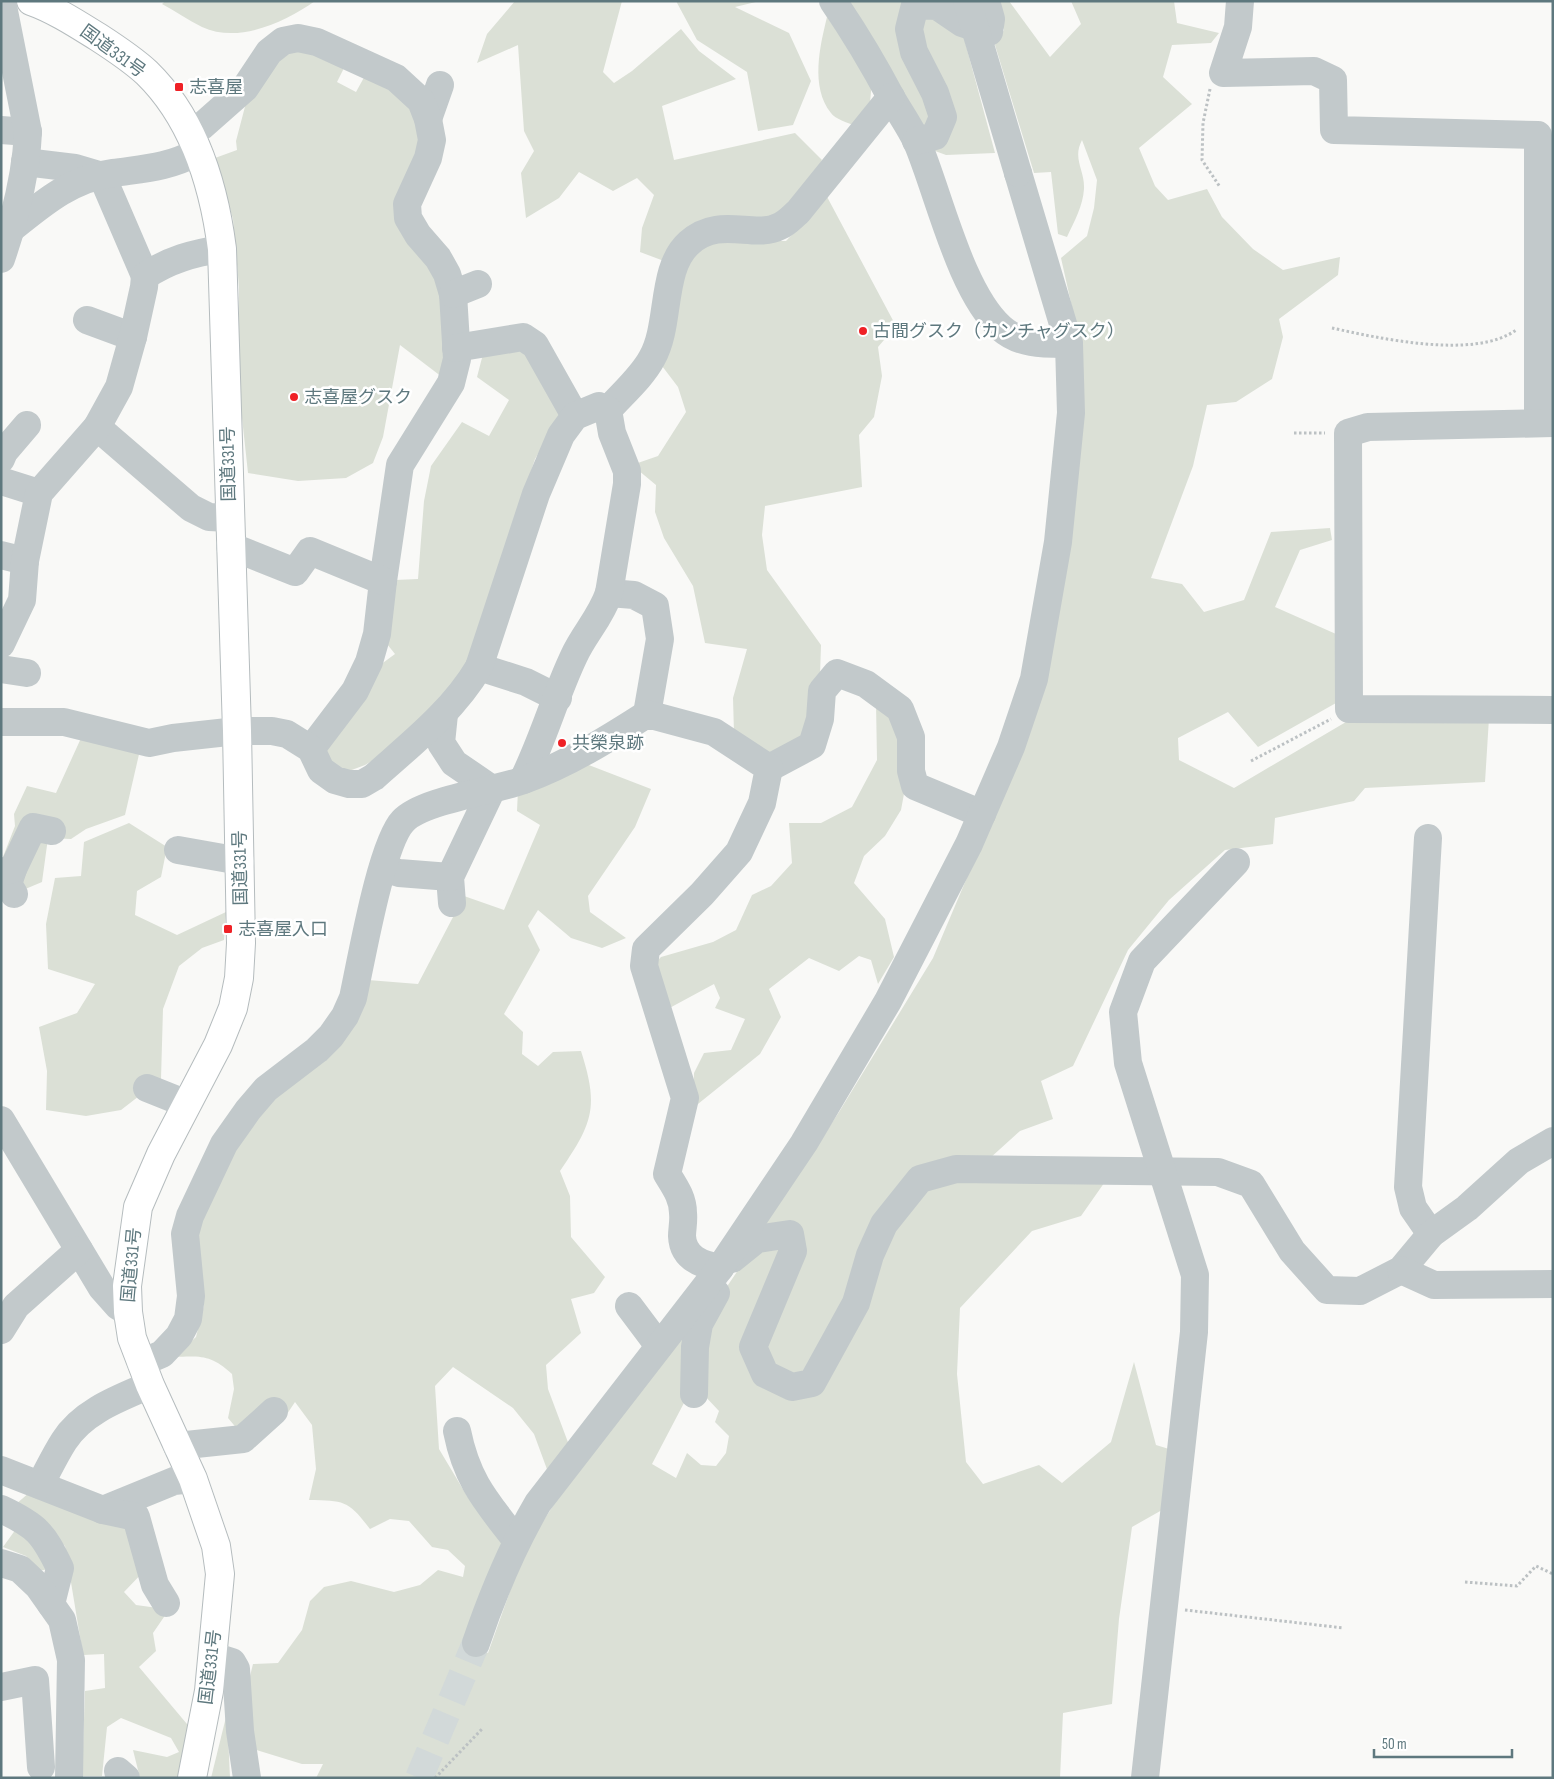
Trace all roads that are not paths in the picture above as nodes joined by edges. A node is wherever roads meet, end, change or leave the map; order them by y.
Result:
1 (2, 1) edge
2 (31, 1) edge
3 (833, 1) edge
4 (968, 1) edge
5 (986, 1) edge
6 (1240, 1) edge
7 (440, 85) dead end
8 (891, 97) junction
9 (428, 119) junction
10 (14, 131) edge
11 (1546, 135) edge
12 (916, 140) junction
13 (194, 143) junction
14 (25, 162) junction
15 (102, 176) junction
16 (11, 229) junction
17 (222, 249) junction
18 (1, 259) edge
19 (145, 276) junction
20 (478, 284) dead end
21 (453, 294) junction
22 (87, 320) dead end
23 (133, 337) junction
24 (1069, 344) junction
25 (456, 348) junction
26 (608, 410) junction
27 (575, 416) junction
28 (1546, 423) edge
29 (27, 425) dead end
30 (97, 427) junction
31 (1, 459) edge
32 (1, 481) edge
33 (40, 493) junction
34 (229, 518) junction
35 (230, 546) junction
36 (13, 558) edge
37 (391, 574) junction
38 (609, 593) junction
39 (1, 644) edge
40 (480, 667) junction
41 (558, 698) junction
42 (1553, 710) edge
43 (444, 714) junction
44 (647, 714) junction
45 (1, 722) edge
46 (237, 731) junction
47 (465, 738) dead end
48 (311, 750) junction
49 (454, 763) junction
50 (769, 768) junction
51 (524, 780) junction
52 (492, 789) junction
53 (982, 814) junction
54 (52, 831) dead end
55 (1428, 838) dead end
56 (178, 850) dead end
57 (240, 861) junction
58 (1236, 862) dead end
59 (383, 868) junction
60 (10, 878) edge
61 (147, 1088) dead end
62 (187, 1104) junction
63 (1, 1120) edge
64 (1553, 1141) edge
65 (1164, 1171) junction
66 (1431, 1234) junction
67 (79, 1250) junction
68 (720, 1268) junction
69 (1401, 1270) junction
70 (1553, 1284) edge
71 (629, 1306) dead end
72 (128, 1312) junction
73 (1, 1330) edge
74 (659, 1346) junction
75 (146, 1374) junction
76 (694, 1394) dead end
77 (274, 1411) dead end
78 (457, 1431) dead end
79 (177, 1446) junction
80 (1, 1470) edge
81 (193, 1479) junction
82 (40, 1485) junction
83 (1, 1509) edge
84 (103, 1510) junction
85 (516, 1540) junction
86 (1, 1563) edge
87 (166, 1602) dead end
88 (51, 1604) junction
89 (476, 1643) tunnel mouth
90 (213, 1656) junction
91 (1, 1687) edge
92 (41, 1766) dead end
93 (69, 1778) edge
94 (192, 1778) edge
95 (247, 1778) edge
96 (1145, 1778) edge

1 - 10 street
2 - 13 highway, 国道331号
3 - 8 street
4 - 24 street, bridge
5 - 12 street
6 - 11 street
7 - 9 street
8 - 12 street
8 - 26 street
9 - 13 street
9 - 21 street
10 - 14 street
11 - 28 street
12 - 24 street
13 - 15 street
13 - 17 highway, 国道331号
14 - 15 street
14 - 16 street
15 - 16 street
15 - 19 street
16 - 18 street
17 - 19 street
17 - 34 highway, 国道331号
19 - 23 street
20 - 21 street
21 - 25 street
22 - 23 street
23 - 30 street
24 - 53 street
25 - 27 street
25 - 37 street
26 - 27 street
26 - 38 street
27 - 40 street
28 - 42 street
29 - 31 street
30 - 33 street
30 - 34 street
32 - 33 street
33 - 36 street
34 - 35 highway, 国道331号
35 - 37 street
35 - 46 highway, 国道331号
36 - 39 street
37 - 48 street
38 - 41 street
38 - 44 street
40 - 41 street
40 - 43 street
41 - 51 street
43 - 48 street
43 - 49 street
44 - 50 street
44 - 51 street
45 - 46 street
46 - 48 street
46 - 57 highway, 国道331号
47 - 49 street
49 - 52 street
50 - 53 street
50 - 68 street
51 - 52 street
52 - 59 street
52 - 59 street
53 - 68 street
54 - 60 street
55 - 66 street
56 - 57 street
57 - 62 highway, 国道331号
58 - 65 street
59 - 75 street
61 - 62 street
62 - 72 highway, 国道331号
63 - 67 street
64 - 66 street
65 - 68 street
65 - 69 street
65 - 96 street
66 - 69 street
67 - 72 street
67 - 73 street
68 - 74 street
68 - 76 street
69 - 70 street
71 - 74 street
72 - 75 highway, 国道331号
74 - 85 street
75 - 79 highway, 国道331号
75 - 82 street
77 - 79 street
78 - 85 street
79 - 81 highway, 国道331号
80 - 82 street
81 - 84 street
81 - 90 highway, 国道331号
82 - 84 street
83 - 88 street
84 - 87 street
85 - 89 street
86 - 88 street
88 - 93 street
90 - 94 highway, 国道331号
90 - 95 street
91 - 92 street

